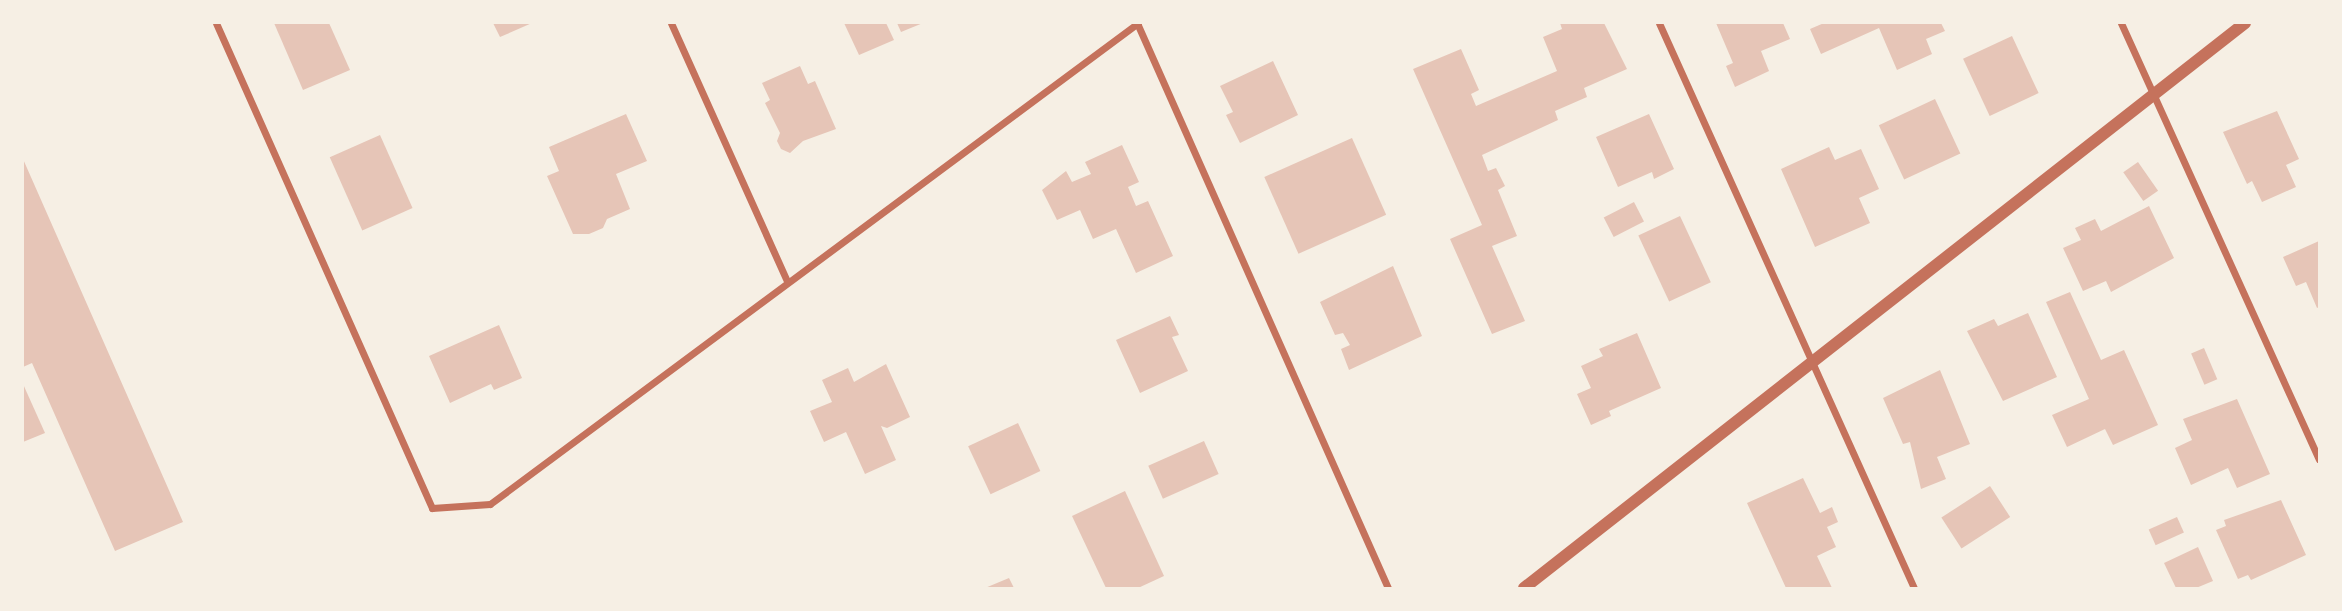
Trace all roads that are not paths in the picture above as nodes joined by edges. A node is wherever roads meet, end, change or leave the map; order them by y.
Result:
1 (216, 23) edge
2 (671, 23) edge
3 (1138, 23) edge
4 (1659, 23) edge
5 (2121, 23) edge
6 (2245, 23) edge
7 (2155, 94) junction
8 (787, 281) junction
9 (1814, 362) junction
10 (2319, 459) edge
11 (1388, 588) edge
12 (1524, 588) edge
13 (1913, 588) edge

1 - 8 street
2 - 8 street
3 - 8 street
3 - 11 street
4 - 9 street
5 - 7 street
6 - 7 street
7 - 9 street
7 - 10 street
9 - 12 street
9 - 13 street

